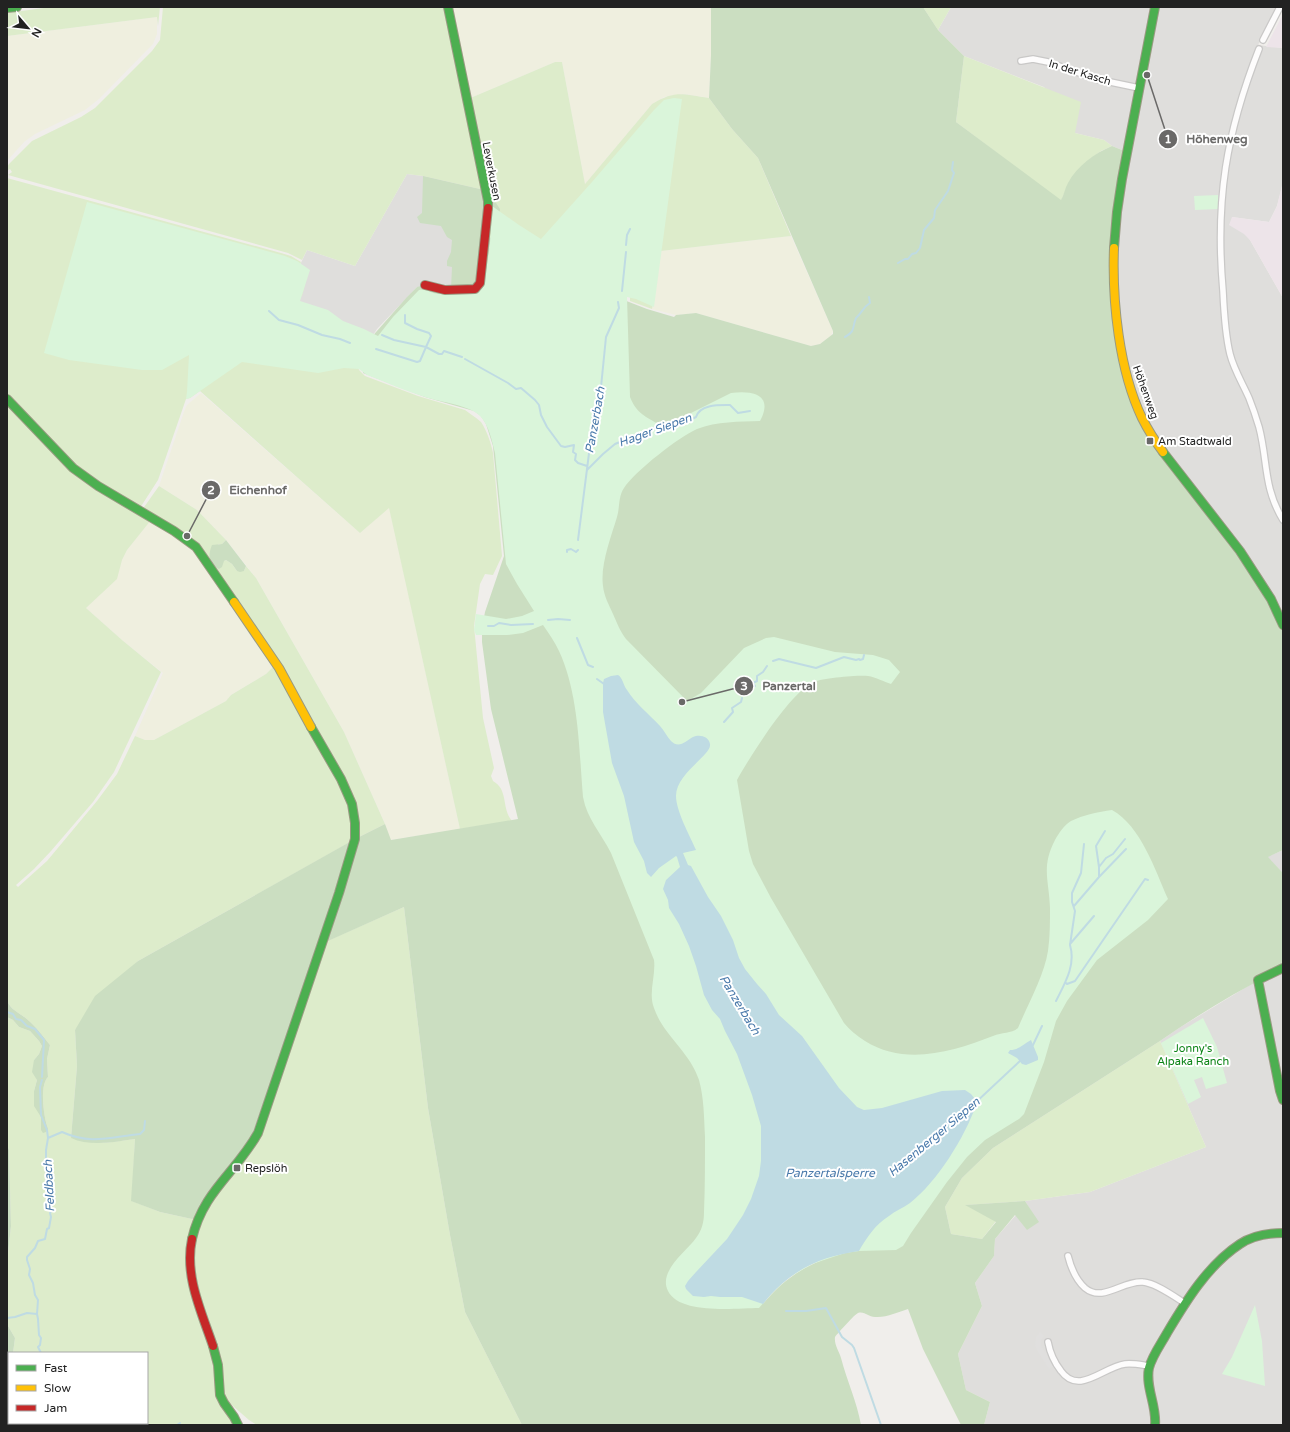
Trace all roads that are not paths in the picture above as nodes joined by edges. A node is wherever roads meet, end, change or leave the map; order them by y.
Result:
1 (17, 7) edge
2 (448, 7) edge
3 (1155, 7) edge
4 (1280, 7) edge
5 (7, 8) edge
6 (1263, 40) dead end
7 (1259, 49) dead end
8 (1021, 61) dead end
9 (1139, 88) junction
10 (425, 285) dead end
11 (7, 399) edge
12 (1283, 520) edge
13 (1283, 625) edge
14 (1283, 968) edge
15 (1283, 1100) edge
16 (1283, 1232) edge
17 (1068, 1256) dead end
18 (1186, 1304) junction
19 (1048, 1342) dead end
20 (1150, 1366) junction
21 (238, 1425) edge
22 (1155, 1425) edge

1 - 5 street
2 - 10 street, Leverkusen
3 - 9 street, Höhenweg
4 - 6 street
7 - 12 street
8 - 9 street, In der Kasch
9 - 13 street, Höhenweg
11 - 21 street
14 - 15 street
16 - 18 street
17 - 18 street
18 - 20 street
19 - 20 street
20 - 22 street

